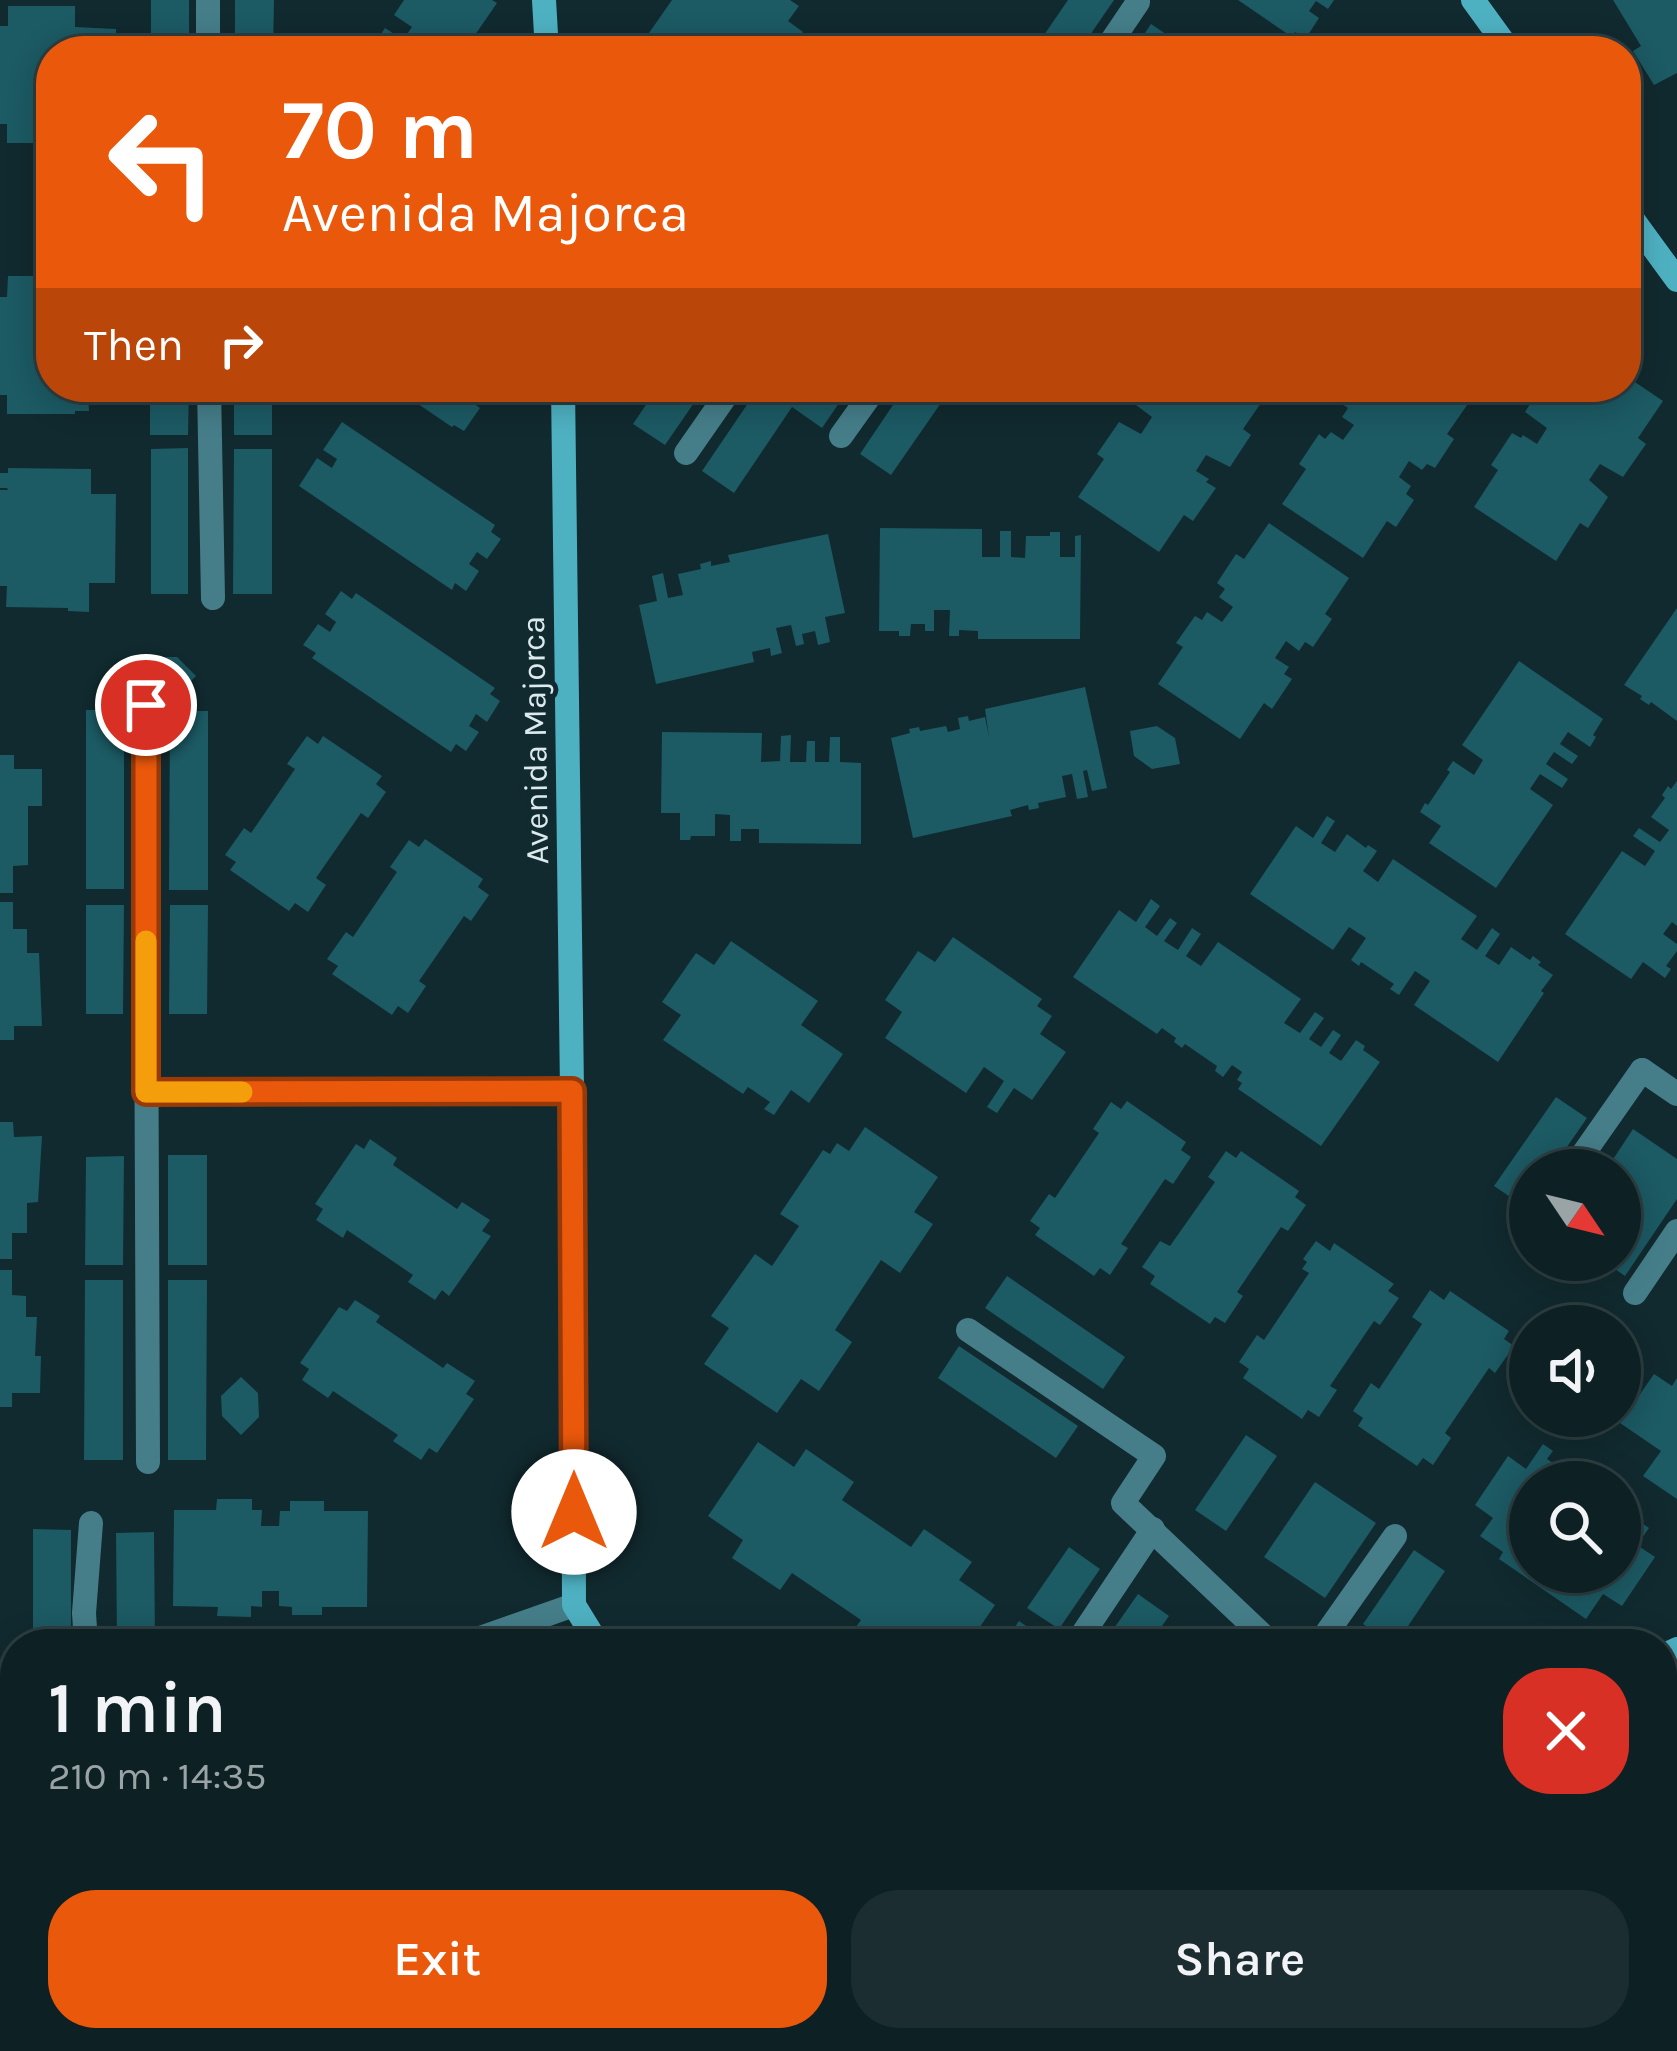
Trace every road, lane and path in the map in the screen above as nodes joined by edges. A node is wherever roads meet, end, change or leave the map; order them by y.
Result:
1 (208, 0) edge
2 (544, 0) edge
3 (1473, 0) edge
4 (1138, 2) edge
5 (208, 36) edge
6 (547, 36) edge
7 (1115, 36) edge
8 (1499, 36) edge
9 (1641, 231) edge
10 (1677, 280) edge
11 (209, 402) edge
12 (562, 402) edge
13 (722, 402) edge
14 (865, 402) edge
15 (841, 436) dead end
16 (686, 453) dead end
17 (213, 598) dead end
18 (146, 705) dead end
19 (572, 1091) junction
20 (146, 1092) junction
21 (1677, 1094) edge
22 (1587, 1149) edge
23 (1677, 1231) edge
24 (1635, 1294) dead end
25 (968, 1330) dead end
26 (148, 1462) dead end
27 (91, 1523) dead end
28 (1153, 1529) junction
29 (1395, 1536) dead end
30 (574, 1605) junction
31 (85, 1629) edge
32 (506, 1629) edge
33 (589, 1629) edge
34 (1086, 1629) edge
35 (1256, 1629) edge
36 (1330, 1629) edge

1 - 5 street
2 - 6 street
3 - 8 street
4 - 7 street
9 - 10 street
11 - 17 street
12 - 19 street, Avenida Majorca
13 - 16 street
14 - 15 street
18 - 20 street
19 - 20 street
19 - 30 street, Avenida Majorca
20 - 26 street
21 - 22 street
23 - 24 street
25 - 28 street
27 - 31 street
28 - 34 street
28 - 35 street
29 - 36 street
30 - 32 street
30 - 33 street

